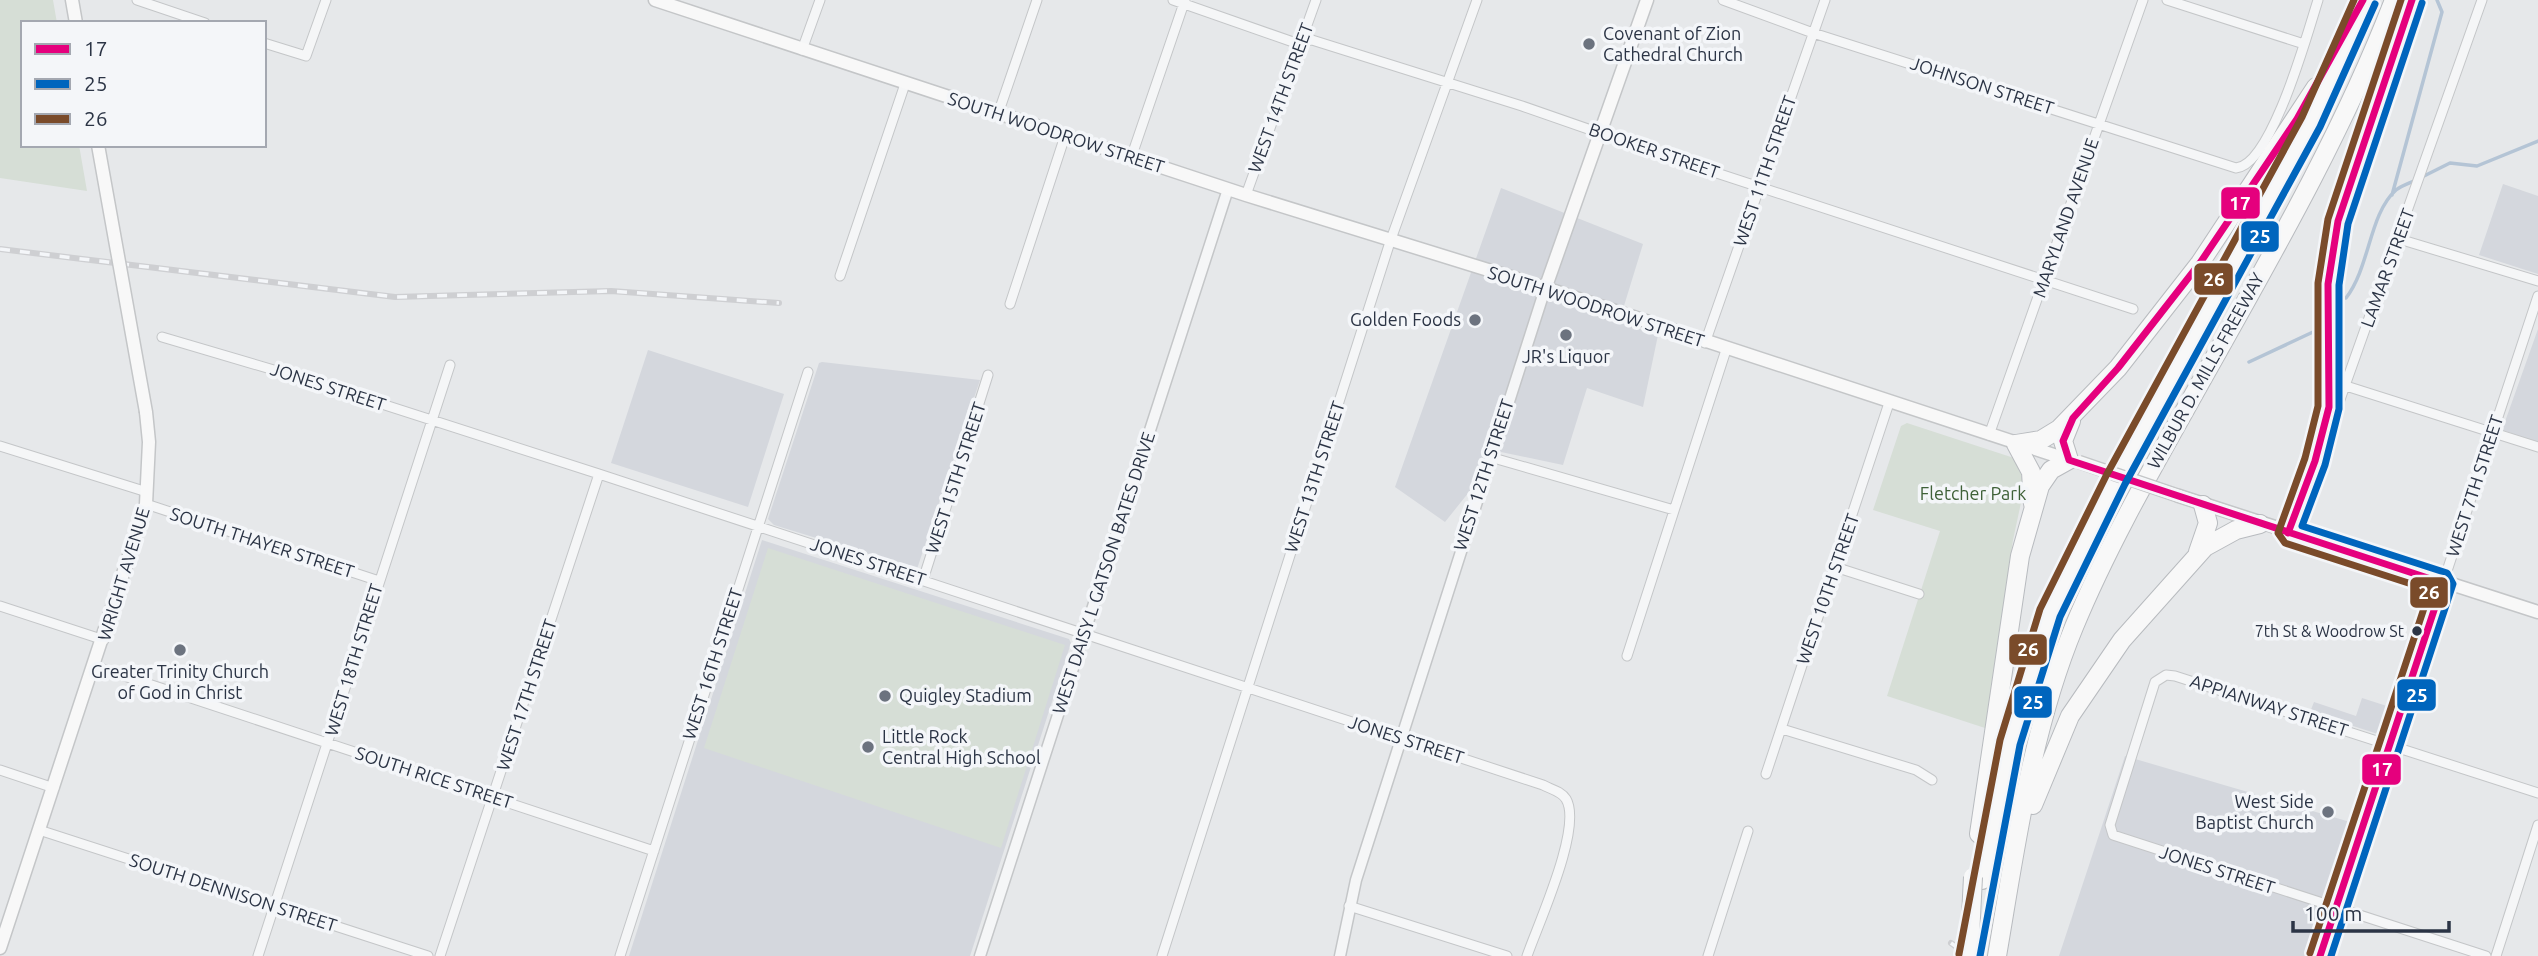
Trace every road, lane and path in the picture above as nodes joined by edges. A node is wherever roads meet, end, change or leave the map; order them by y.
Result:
1 (72, 0) edge
2 (137, 0) edge
3 (326, 0) edge
4 (655, 0) edge
5 (820, 0) edge
6 (1037, 0) edge
7 (1173, 0) edge
8 (1316, 0) edge
9 (1477, 0) edge
10 (1647, 0) edge
11 (1723, 0) edge
12 (1825, 0) edge
13 (2143, 0) edge
14 (2167, 0) edge
15 (2318, 0) edge
16 (2364, 0) edge
17 (2394, 0) edge
18 (2412, 0) edge
19 (2482, 0) edge
20 (1184, 2) edge
21 (76, 21) edge
22 (199, 21) edge
23 (1813, 33) junction
24 (1302, 40) junction
25 (266, 44) edge
26 (2304, 44) junction
27 (802, 50) junction
28 (905, 84) junction
29 (1447, 84) junction
30 (998, 114) junction
31 (2099, 124) junction
32 (1601, 132) junction
33 (1065, 136) junction
34 (99, 147) edge
35 (1131, 158) junction
36 (1759, 187) junction
37 (1228, 189) junction
38 (1246, 195) junction
39 (2399, 239) junction
40 (1390, 242) junction
41 (840, 276) dead end
42 (2044, 280) junction
43 (2538, 281) edge
44 (1545, 289) junction
45 (2538, 296) edge
46 (1010, 304) dead end
47 (2133, 309) dead end
48 (162, 337) dead end
49 (1705, 343) junction
50 (1726, 350) junction
51 (450, 365) dead end
52 (808, 372) dead end
53 (988, 375) dead end
54 (2346, 386) junction
55 (1889, 403) junction
56 (2073, 418) junction
57 (432, 422) junction
58 (2493, 432) junction
59 (1989, 435) junction
60 (2016, 444) junction
61 (0, 446) edge
62 (2538, 447) edge
63 (1490, 457) junction
64 (2074, 461) junction
65 (2315, 461) junction
66 (599, 474) junction
67 (147, 498) junction
68 (2033, 504) junction
69 (2203, 505) junction
70 (1674, 510) junction
71 (2260, 524) junction
72 (757, 526) junction
73 (2288, 533) junction
74 (2196, 555) junction
75 (1835, 567) junction
76 (923, 580) junction
77 (379, 581) junction
78 (2443, 583) junction
79 (1919, 594) dead end
80 (0, 606) edge
81 (2538, 612) edge
82 (1085, 632) junction
83 (104, 640) junction
84 (1627, 656) dead end
85 (94, 666) junction
86 (1248, 688) junction
87 (1782, 729) junction
88 (1400, 737) junction
89 (328, 743) junction
90 (2389, 744) junction
91 (0, 770) edge
92 (1766, 774) dead end
93 (1932, 780) dead end
94 (54, 788) junction
95 (2538, 793) edge
96 (493, 798) junction
97 (2538, 825) edge
98 (39, 830) junction
99 (1748, 831) dead end
100 (2110, 832) joint
101 (654, 851) junction
102 (2014, 857) junction
103 (1978, 879) junction
104 (1349, 905) junction
105 (274, 906) junction
106 (2336, 908) junction
107 (1, 941) edge
108 (258, 956) edge
109 (428, 956) edge
110 (440, 956) edge
111 (620, 956) edge
112 (980, 956) edge
113 (1162, 956) edge
114 (1340, 956) edge
115 (1507, 956) edge
116 (1527, 956) edge
117 (1708, 956) edge
118 (1969, 956) edge
119 (1997, 956) edge
120 (2320, 956) edge
121 (2486, 956) edge
122 (2496, 956) edge

1 - 21 main road
2 - 22 street
3 - 25 street
4 - 27 main road, SOUTH WOODROW STREET
5 - 27 street
6 - 30 street
7 - 20 street, BOOKER STREET
8 - 24 street, WEST 14TH STREET
9 - 29 street, WEST 13TH STREET
10 - 32 main road, WEST 12TH STREET
11 - 23 street, JOHNSON STREET
12 - 23 street, WEST 11TH STREET
13 - 31 street, MARYLAND AVENUE
14 - 26 street
15 - 26 street
16 - 56 highway
16 - 103 highway, WILBUR D. MILLS FREEWAY
17 - 102 highway, WILBUR D. MILLS FREEWAY
18 - 65 highway
19 - 39 street, LAMAR STREET
20 - 24 street, BOOKER STREET
20 - 35 street
23 - 31 street, JOHNSON STREET
23 - 36 street, WEST 11TH STREET
24 - 29 street, BOOKER STREET
24 - 38 street, WEST 14TH STREET
26 - 31 street, JOHNSON STREET
27 - 28 main road, SOUTH WOODROW STREET
28 - 30 main road, SOUTH WOODROW STREET
28 - 41 street
29 - 32 street, BOOKER STREET
29 - 40 street, WEST 13TH STREET
30 - 33 main road, SOUTH WOODROW STREET
31 - 42 street, MARYLAND AVENUE
32 - 36 street, BOOKER STREET
32 - 44 main road, WEST 12TH STREET
33 - 35 main road, SOUTH WOODROW STREET
33 - 46 street
34 - 67 main road, WRIGHT AVENUE, bridge
35 - 37 main road, SOUTH WOODROW STREET
36 - 42 street, BOOKER STREET
36 - 49 street, WEST 11TH STREET
37 - 38 main road, SOUTH WOODROW STREET
37 - 82 street, WEST DAISY L GATSON BATES DRIVE
38 - 40 main road, SOUTH WOODROW STREET
39 - 43 street
39 - 54 street, LAMAR STREET
40 - 44 main road, SOUTH WOODROW STREET
40 - 86 street, WEST 13TH STREET
42 - 47 street, BOOKER STREET
42 - 59 street, MARYLAND AVENUE
44 - 49 main road, SOUTH WOODROW STREET
44 - 63 street, WEST 12TH STREET
45 - 58 street, WEST 7TH STREET
48 - 57 street, JONES STREET
49 - 50 main road, SOUTH WOODROW STREET
50 - 55 main road, SOUTH WOODROW STREET
50 - 70 street
51 - 57 street, WEST 18TH STREET
52 - 72 street, WEST 16TH STREET
53 - 76 street, WEST 15TH STREET
54 - 58 street
54 - 65 street, LAMAR STREET
55 - 59 main road, SOUTH WOODROW STREET
55 - 75 street, WEST 10TH STREET
56 - 60 highway
56 - 64 highway
57 - 66 street, JONES STREET
57 - 77 street, WEST 18TH STREET
58 - 62 street
58 - 78 street, WEST 7TH STREET
59 - 60 main road, SOUTH WOODROW STREET
60 - 64 main road, SOUTH WOODROW STREET
60 - 68 highway
61 - 67 street, SOUTH THAYER STREET
63 - 70 street
63 - 88 street, WEST 12TH STREET
64 - 68 highway
64 - 69 main road, SOUTH WOODROW STREET, bridge
65 - 73 main road, LAMAR STREET
66 - 72 street, JONES STREET
66 - 96 street, WEST 17TH STREET
67 - 77 street, SOUTH THAYER STREET
67 - 83 main road, WRIGHT AVENUE
68 - 103 highway
69 - 71 main road, SOUTH WOODROW STREET
69 - 74 highway
70 - 84 street
71 - 73 main road, SOUTH WOODROW STREET
71 - 74 highway
72 - 76 street, JONES STREET
72 - 101 street, WEST 16TH STREET
73 - 78 main road, SOUTH WOODROW STREET
74 - 102 highway
75 - 79 street
75 - 87 street, WEST 10TH STREET
76 - 82 street, JONES STREET
77 - 89 street, WEST 18TH STREET
78 - 81 main road, SOUTH WOODROW STREET
78 - 90 street, WEST 7TH STREET
80 - 83 street
82 - 86 street, JONES STREET
82 - 112 street, WEST DAISY L GATSON BATES DRIVE
83 - 85 main road, WRIGHT AVENUE
85 - 89 street, SOUTH RICE STREET
85 - 94 main road, WRIGHT AVENUE
86 - 88 street, JONES STREET
86 - 113 street, WEST 13TH STREET
87 - 92 street, WEST 10TH STREET
87 - 93 street
88 - 104 street, WEST 12TH STREET
88 - 116 street, JONES STREET
89 - 96 street, SOUTH RICE STREET
89 - 105 street, WEST 18TH STREET
90 - 95 street, APPIANWAY STREET
90 - 100 street, APPIANWAY STREET
90 - 106 street, WEST 7TH STREET
91 - 94 street
94 - 98 main road, WRIGHT AVENUE
96 - 101 street, SOUTH RICE STREET
96 - 110 street, WEST 17TH STREET
97 - 122 street
98 - 105 street, SOUTH DENNISON STREET
98 - 107 main road, WRIGHT AVENUE
99 - 117 street
100 - 106 street, JONES STREET
101 - 111 street, WEST 16TH STREET
102 - 119 highway, WILBUR D. MILLS FREEWAY
103 - 118 highway, bridge
104 - 114 street, WEST 12TH STREET
104 - 115 street
105 - 108 street, WEST 18TH STREET
105 - 109 street, SOUTH DENNISON STREET
106 - 120 street, WEST 7TH STREET
106 - 121 street, JONES STREET

